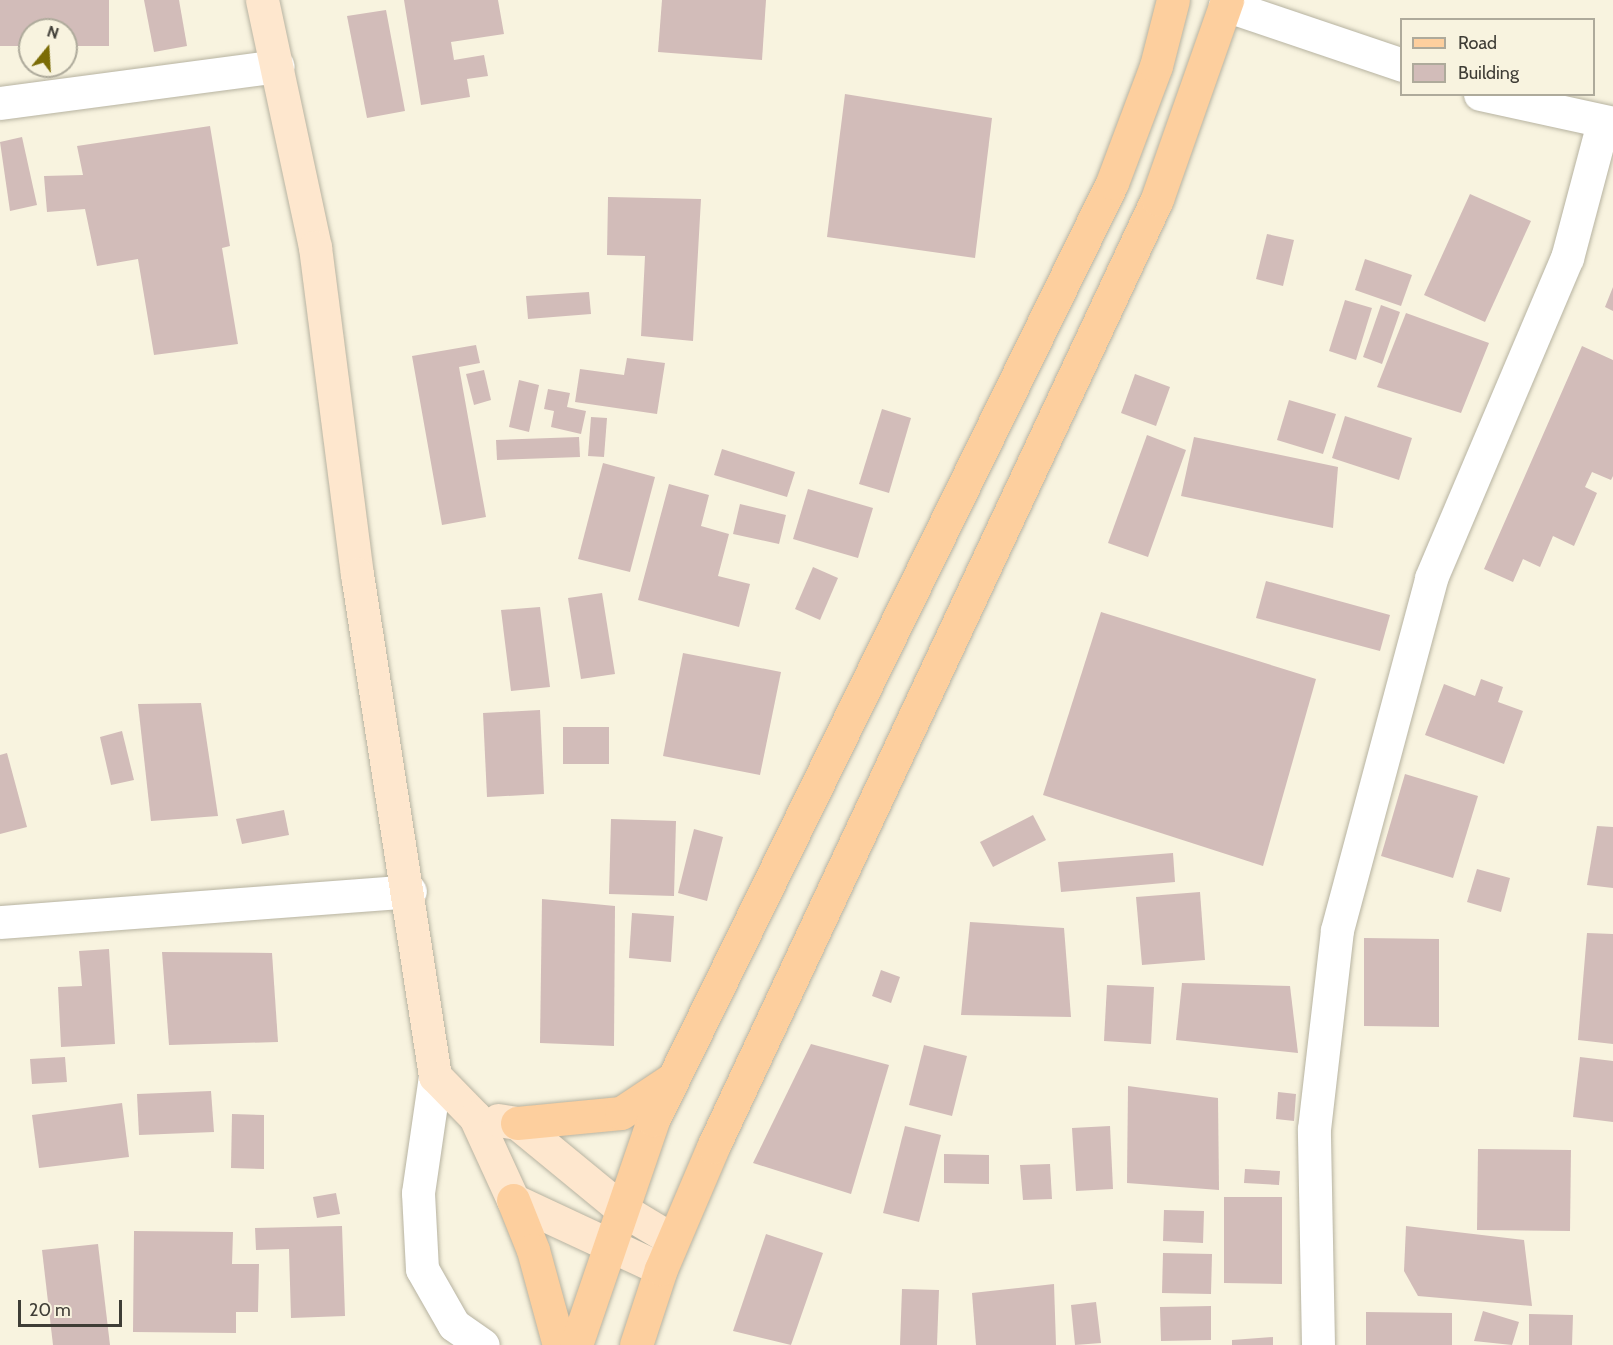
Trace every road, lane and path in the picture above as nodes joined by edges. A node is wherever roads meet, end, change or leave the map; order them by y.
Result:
1 (262, 0) edge
2 (1173, 0) edge
3 (1226, 2) edge
4 (1400, 65) edge
5 (278, 66) junction
6 (1489, 96) edge
7 (0, 103) edge
8 (1608, 123) edge
9 (410, 891) junction
10 (0, 922) edge
11 (435, 1076) junction
12 (672, 1079) junction
13 (475, 1117) junction
14 (517, 1123) junction
15 (513, 1200) junction
16 (623, 1209) junction
17 (673, 1239) junction
18 (608, 1246) junction
19 (661, 1269) junction
20 (483, 1345) edge
21 (559, 1345) edge
22 (576, 1345) edge
23 (636, 1345) edge
24 (1318, 1345) edge

1 - 5 main road
2 - 12 main road
3 - 4 street
3 - 17 main road
5 - 7 street
5 - 9 main road
6 - 8 street
8 - 24 street
9 - 10 street
9 - 11 main road
11 - 13 main road
11 - 20 street
12 - 14 main road
12 - 16 main road
13 - 14 main road
13 - 15 main road
14 - 16 main road
15 - 18 main road
15 - 21 main road
16 - 17 main road
16 - 18 main road
17 - 19 main road
18 - 19 main road
18 - 22 main road
19 - 23 main road

